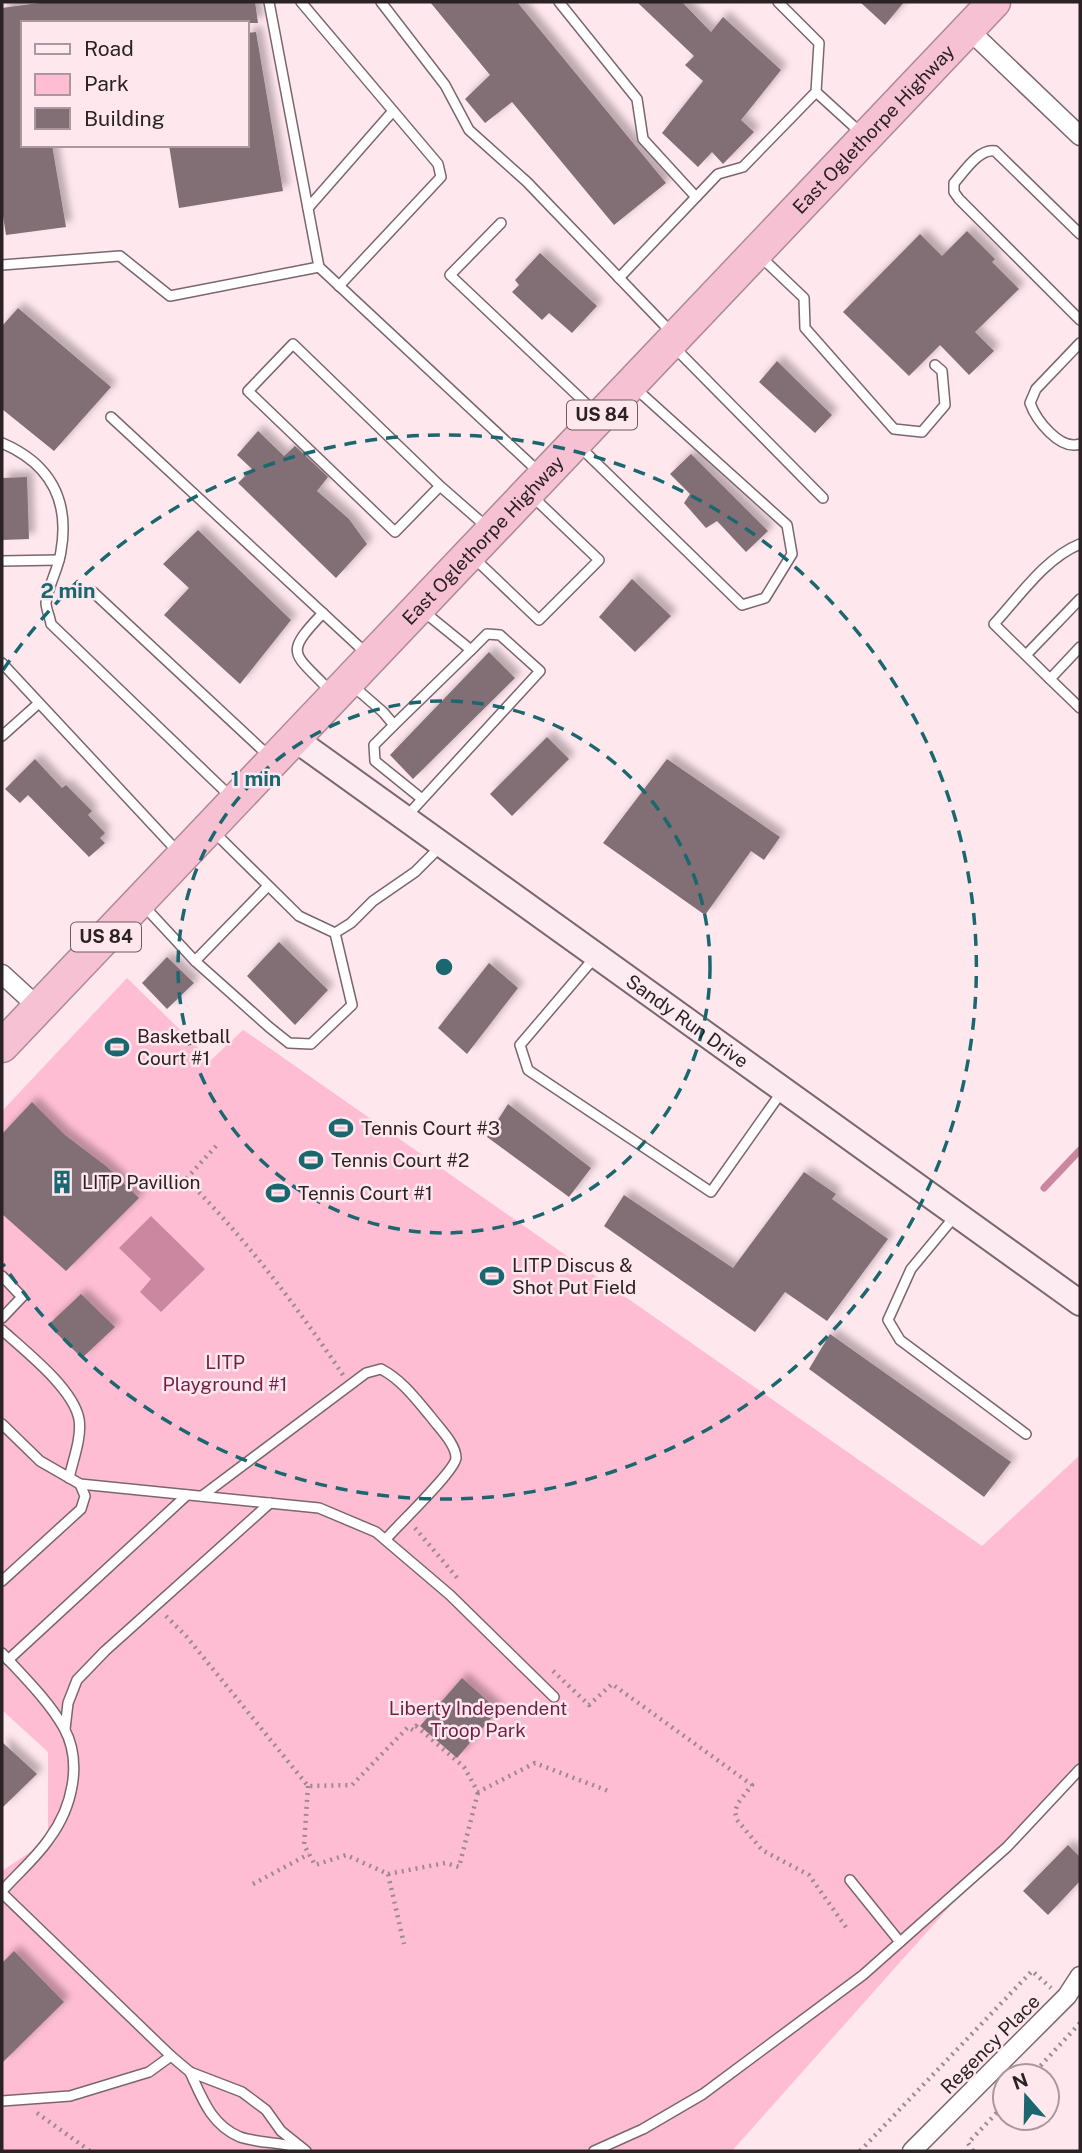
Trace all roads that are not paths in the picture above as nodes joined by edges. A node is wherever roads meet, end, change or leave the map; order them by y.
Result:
1 (270, 2) edge
2 (301, 2) edge
3 (381, 2) edge
4 (559, 2) edge
5 (778, 2) edge
6 (994, 2) edge
7 (968, 29) junction
8 (816, 92) junction
9 (393, 111) junction
10 (1080, 136) edge
11 (866, 137) junction
12 (696, 197) junction
13 (308, 208) junction
14 (501, 222) dead end
15 (1080, 234) edge
16 (756, 252) junction
17 (2, 265) edge
18 (319, 267) junction
19 (619, 278) junction
20 (339, 286) junction
21 (1080, 320) edge
22 (673, 340) junction
23 (1080, 343) edge
24 (935, 365) dead end
25 (631, 384) junction
26 (111, 417) dead end
27 (600, 417) junction
28 (2, 443) edge
29 (575, 443) junction
30 (1080, 444) edge
31 (536, 485) junction
32 (440, 486) junction
33 (823, 498) dead end
34 (492, 531) junction
35 (1080, 544) edge
36 (470, 554) junction
37 (58, 560) junction
38 (2, 561) edge
39 (93, 592) dead end
40 (1080, 600) edge
41 (419, 608) junction
42 (323, 613) junction
43 (1080, 647) edge
44 (471, 650) junction
45 (1026, 655) junction
46 (371, 658) junction
47 (2, 663) edge
48 (1050, 679) junction
49 (342, 689) junction
50 (39, 703) junction
51 (1080, 708) edge
52 (394, 725) junction
53 (2, 736) edge
54 (284, 750) junction
55 (422, 799) junction
56 (235, 801) junction
57 (404, 818) junction
58 (209, 827) junction
59 (442, 845) junction
60 (182, 856) junction
61 (268, 886) junction
62 (139, 901) junction
63 (335, 933) junction
64 (597, 956) junction
65 (195, 961) junction
66 (2, 974) edge
67 (38, 1007) junction
68 (2, 1046) edge
69 (783, 1090) junction
70 (956, 1214) junction
71 (2, 1276) edge
72 (1080, 1303) edge
73 (2, 1318) edge
74 (2, 1330) edge
75 (2, 1424) edge
76 (1026, 1434) dead end
77 (69, 1478) junction
78 (80, 1484) junction
79 (187, 1495) junction
80 (202, 1496) junction
81 (270, 1503) junction
82 (386, 1539) junction
83 (2, 1581) edge
84 (5, 1657) edge
85 (554, 1697) dead end
86 (65, 1729) junction
87 (1080, 1769) edge
88 (850, 1880) dead end
89 (2, 1892) edge
90 (900, 1942) junction
91 (1080, 1976) edge
92 (171, 2056) junction
93 (190, 2071) junction
94 (2, 2101) edge
95 (924, 2147) edge
96 (303, 2150) edge
97 (594, 2151) edge

1 - 13 lane
2 - 9 lane
3 - 19 lane
4 - 12 lane
5 - 8 lane
6 - 7 highway, East Oglethorpe Highway / US 84
7 - 10 street
7 - 11 highway, East Oglethorpe Highway / US 84
8 - 11 lane
8 - 12 lane
9 - 13 lane
9 - 20 lane
11 - 16 highway, East Oglethorpe Highway / US 84
12 - 19 lane
13 - 18 lane
14 - 27 lane
15 - 21 lane
16 - 22 highway, East Oglethorpe Highway / US 84
16 - 24 lane
17 - 18 lane
18 - 20 lane
19 - 22 lane
20 - 31 lane
22 - 25 highway, East Oglethorpe Highway / US 84
22 - 33 lane
23 - 30 lane
25 - 27 highway, East Oglethorpe Highway / US 84
25 - 29 lane
26 - 42 lane
27 - 29 highway, East Oglethorpe Highway / US 84
28 - 37 lane
29 - 31 highway, East Oglethorpe Highway / US 84
31 - 34 highway, East Oglethorpe Highway / US 84
31 - 36 lane
32 - 32 lane
32 - 34 lane
34 - 36 highway, East Oglethorpe Highway / US 84
35 - 45 lane
36 - 41 highway, East Oglethorpe Highway / US 84
37 - 38 lane
37 - 56 lane
39 - 54 lane
40 - 45 lane
41 - 44 lane
41 - 46 highway, East Oglethorpe Highway / US 84
42 - 46 lane
42 - 49 lane
43 - 48 lane
44 - 52 lane
44 - 55 lane
45 - 48 lane
46 - 49 highway, East Oglethorpe Highway / US 84
47 - 50 lane
48 - 51 lane
49 - 52 lane
49 - 54 highway, East Oglethorpe Highway / US 84
50 - 53 lane
50 - 60 lane
52 - 55 lane
54 - 56 highway, East Oglethorpe Highway / US 84
54 - 57 street, Sandy Run Drive
55 - 57 lane
56 - 58 highway, East Oglethorpe Highway / US 84
57 - 59 street, Sandy Run Drive
58 - 60 highway, East Oglethorpe Highway / US 84
58 - 61 lane
59 - 63 lane
59 - 64 street, Sandy Run Drive
60 - 62 highway, East Oglethorpe Highway / US 84
61 - 63 lane
61 - 65 lane
62 - 65 lane
62 - 67 highway, East Oglethorpe Highway / US 84
63 - 65 lane
64 - 69 street, Sandy Run Drive
64 - 69 lane
66 - 67 street
67 - 68 highway, East Oglethorpe Highway / US 84
69 - 70 street, Sandy Run Drive
70 - 72 street, Sandy Run Drive
70 - 76 lane
71 - 73 lane
74 - 77 lane
75 - 77 lane
77 - 78 lane
78 - 79 lane
78 - 83 lane
79 - 80 lane
79 - 84 lane
80 - 81 lane
80 - 82 lane
81 - 82 lane
81 - 86 lane
82 - 85 lane
84 - 86 lane
86 - 89 lane
87 - 90 lane
88 - 90 lane
89 - 92 lane
90 - 97 lane
91 - 95 street, Regency Place
92 - 93 lane
92 - 94 lane
93 - 96 lane
93 - 96 lane

